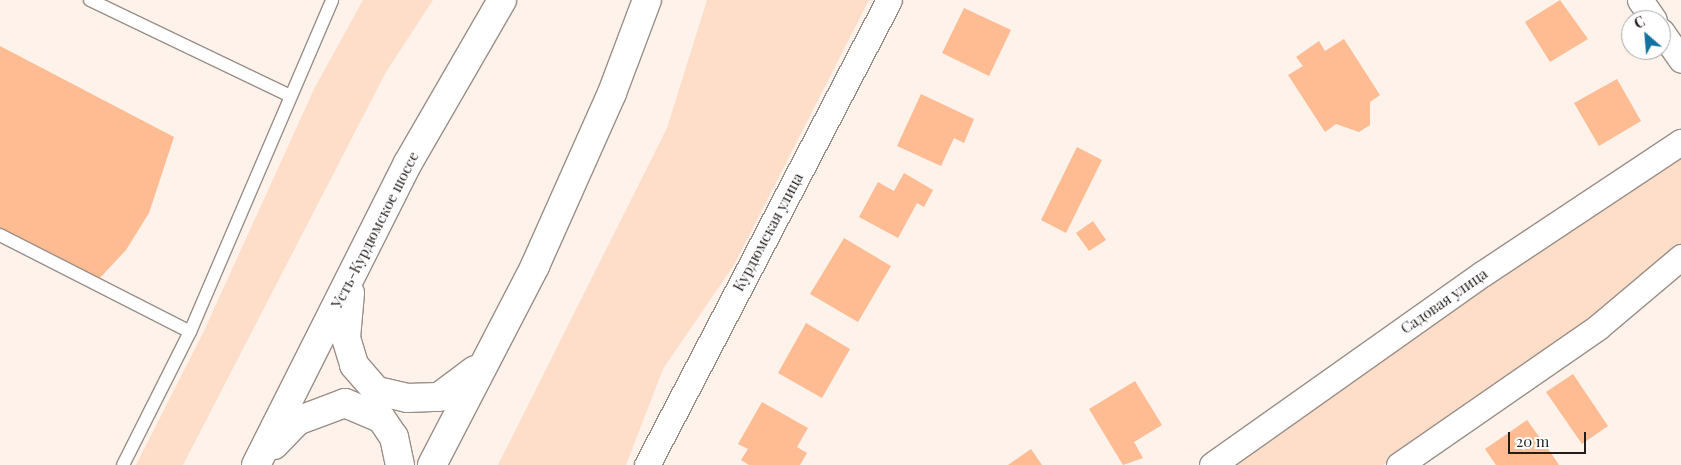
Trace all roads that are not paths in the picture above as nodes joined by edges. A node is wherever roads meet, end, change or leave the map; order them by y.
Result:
1 (90, 0) edge
2 (332, 0) edge
3 (502, 0) edge
4 (647, 0) edge
5 (889, 0) edge
6 (1671, 45) edge
7 (1681, 60) edge
8 (288, 95) junction
9 (1681, 142) edge
10 (0, 235) edge
11 (1681, 257) edge
12 (353, 272) junction
13 (190, 332) junction
14 (483, 364) junction
15 (123, 465) edge
16 (256, 465) edge
17 (400, 465) edge
18 (432, 465) edge
19 (647, 465) edge
20 (1212, 465) edge
21 (1400, 465) edge

1 - 8 lane
2 - 8 lane
3 - 12 main road, Усть-Курдюмское шоссе
4 - 14 main road
5 - 19 street, Курдюмская улица
6 - 7 street
8 - 13 lane
9 - 20 street, Садовая улица
10 - 13 lane
11 - 21 street
12 - 14 main road
12 - 16 main road, Усть-Курдюмское шоссе
13 - 15 lane
14 - 18 main road
16 - 17 main road

